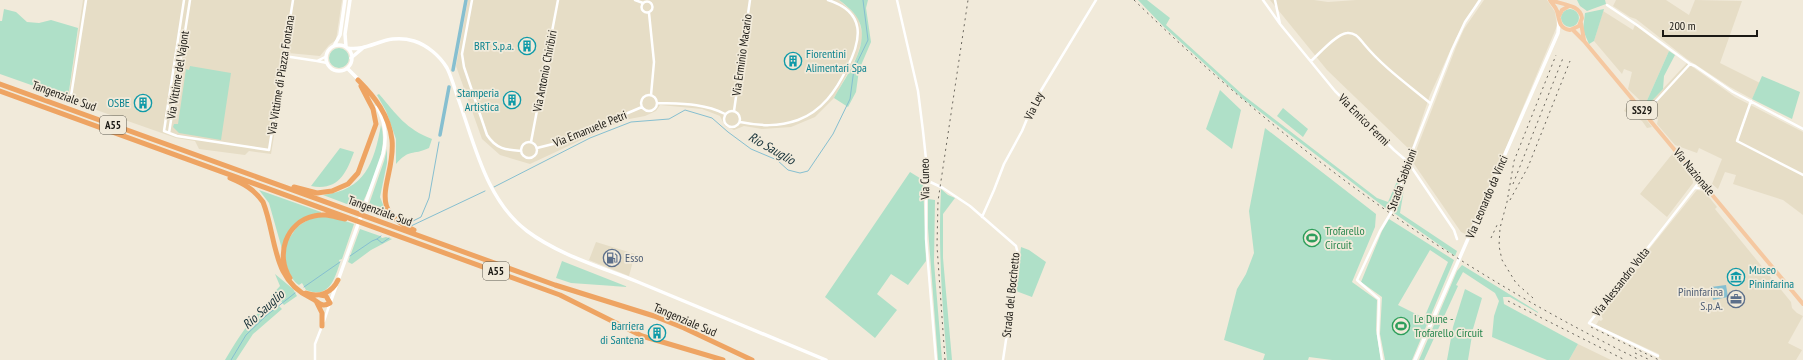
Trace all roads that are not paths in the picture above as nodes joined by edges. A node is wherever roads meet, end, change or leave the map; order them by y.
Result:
1 (86, 0) edge
2 (184, 0) edge
3 (190, 0) edge
4 (293, 0) edge
5 (345, 0) edge
6 (350, 0) edge
7 (472, 0) edge
8 (558, 0) edge
9 (635, 0) edge
10 (750, 0) edge
11 (828, 0) edge
12 (897, 0) edge
13 (1096, 0) edge
14 (1263, 0) edge
15 (1275, 0) edge
16 (1480, 0) edge
17 (1551, 0) edge
18 (651, 1) edge
19 (643, 3) junction
20 (1607, 5) dead end
21 (1569, 6) junction
22 (649, 13) junction
23 (1559, 20) junction
24 (181, 23) junction
25 (186, 24) junction
26 (1280, 24) junction
27 (1581, 24) junction
28 (1570, 30) junction
29 (1558, 33) junction
30 (179, 34) junction
31 (184, 35) junction
32 (1584, 40) junction
33 (334, 46) junction
34 (346, 48) junction
35 (363, 48) junction
36 (284, 56) junction
37 (325, 57) junction
38 (351, 58) junction
39 (175, 60) junction
40 (180, 60) junction
41 (317, 61) junction
42 (1311, 61) junction
43 (327, 64) junction
44 (1690, 64) junction
45 (347, 68) junction
46 (358, 80) junction
47 (0, 84) edge
48 (0, 92) edge
49 (651, 95) junction
50 (71, 96) dead end
51 (1751, 102) junction
52 (657, 103) junction
53 (1430, 103) junction
54 (642, 107) junction
55 (734, 111) junction
56 (1645, 113) junction
57 (725, 114) junction
58 (740, 122) junction
59 (1803, 129) edge
60 (169, 133) junction
61 (531, 142) junction
62 (537, 148) junction
63 (521, 151) junction
64 (1408, 162) junction
65 (209, 167) junction
66 (1803, 175) edge
67 (926, 180) junction
68 (1700, 180) junction
69 (281, 186) junction
70 (1694, 188) junction
71 (1707, 188) junction
72 (982, 217) junction
73 (363, 223) junction
74 (425, 237) junction
75 (1457, 238) dead end
76 (338, 280) junction
77 (320, 295) junction
78 (316, 302) junction
79 (330, 303) junction
80 (1803, 304) edge
81 (322, 326) junction
82 (1658, 356) dead end
83 (315, 360) edge
84 (723, 360) edge
85 (752, 360) edge
86 (826, 360) edge
87 (936, 360) edge
88 (1003, 360) edge
89 (1382, 360) edge
90 (1415, 360) edge

1 - 50 street
2 - 24 street, Via Vittime del Vajont
3 - 25 street, Via Vittime del Vajont
4 - 36 street, Via Vittime di Piazza Fontana
5 - 33 street
6 - 34 street
7 - 63 street
8 - 61 street, Via Antonio Chiribiri
9 - 19 street
10 - 55 street, Via Erminio Macario
11 - 58 street
12 - 67 street, Via Cuneo
13 - 72 street, Via Ley
14 - 26 street, Via Enrico Fermi
15 - 26 street
16 - 53 street, Strada Sabbioni
17 - 21 main road
17 - 23 main road
18 - 19 street
18 - 22 street
19 - 22 street
20 - 44 street
21 - 23 main road
21 - 27 main road
22 - 49 street
23 - 28 main road
23 - 29 street, Via Leonardo da Vinci
24 - 25 street
24 - 30 street, Via Vittime del Vajont
25 - 31 street, Via Vittime del Vajont
26 - 42 street, Via Enrico Fermi
27 - 28 main road
27 - 32 main road, Via Nazionale / SS29
28 - 29 street
28 - 32 main road, Via Nazionale / SS29
29 - 90 street, Via Leonardo da Vinci
30 - 31 street
30 - 39 street, Via Vittime del Vajont
31 - 40 street, Via Vittime del Vajont
32 - 56 main road, Via Nazionale / SS29
33 - 34 street
33 - 37 street
34 - 35 street
34 - 38 street
35 - 38 street
35 - 86 street
36 - 41 street
36 - 60 street, Via Vittime di Piazza Fontana
37 - 41 street
37 - 43 street
38 - 45 street
39 - 40 street
39 - 60 street, Via Vittime del Vajont
40 - 60 street, Via Vittime del Vajont
41 - 43 street
42 - 53 street
42 - 64 street, Via Enrico Fermi
43 - 45 street
44 - 51 street
44 - 56 street
45 - 46 street
46 - 69 highway
46 - 74 highway
46 - 76 street
47 - 69 highway, Tangenziale Sud / A55
48 - 65 highway, Tangenziale Sud / A55
49 - 52 street
49 - 54 street
51 - 59 street
51 - 66 street
52 - 54 street
52 - 57 street
53 - 64 street, Strada Sabbioni
54 - 62 street, Via Emanuele Petri
55 - 57 street
55 - 58 street
56 - 68 main road, Via Nazionale / SS29
57 - 58 street
61 - 62 street
61 - 63 street
62 - 63 street
64 - 75 street, Via Enrico Fermi
64 - 89 street, Strada Sabbioni
65 - 73 highway, Tangenziale Sud / A55
65 - 78 highway
67 - 72 street, Strada del Bocchetto
67 - 87 street, Via Cuneo
68 - 70 street, Via Alessandro Volta
68 - 71 main road, Via Nazionale / SS29
69 - 74 highway, Tangenziale Sud / A55
70 - 71 street
70 - 82 street, Via Alessandro Volta
71 - 80 main road, Via Nazionale / SS29
72 - 88 street, Strada del Bocchetto
73 - 77 highway
73 - 84 highway, Tangenziale Sud / A55
74 - 85 highway, Tangenziale Sud / A55
76 - 77 highway
76 - 79 street
77 - 79 highway
78 - 79 highway
78 - 81 highway
79 - 81 street
81 - 83 street

